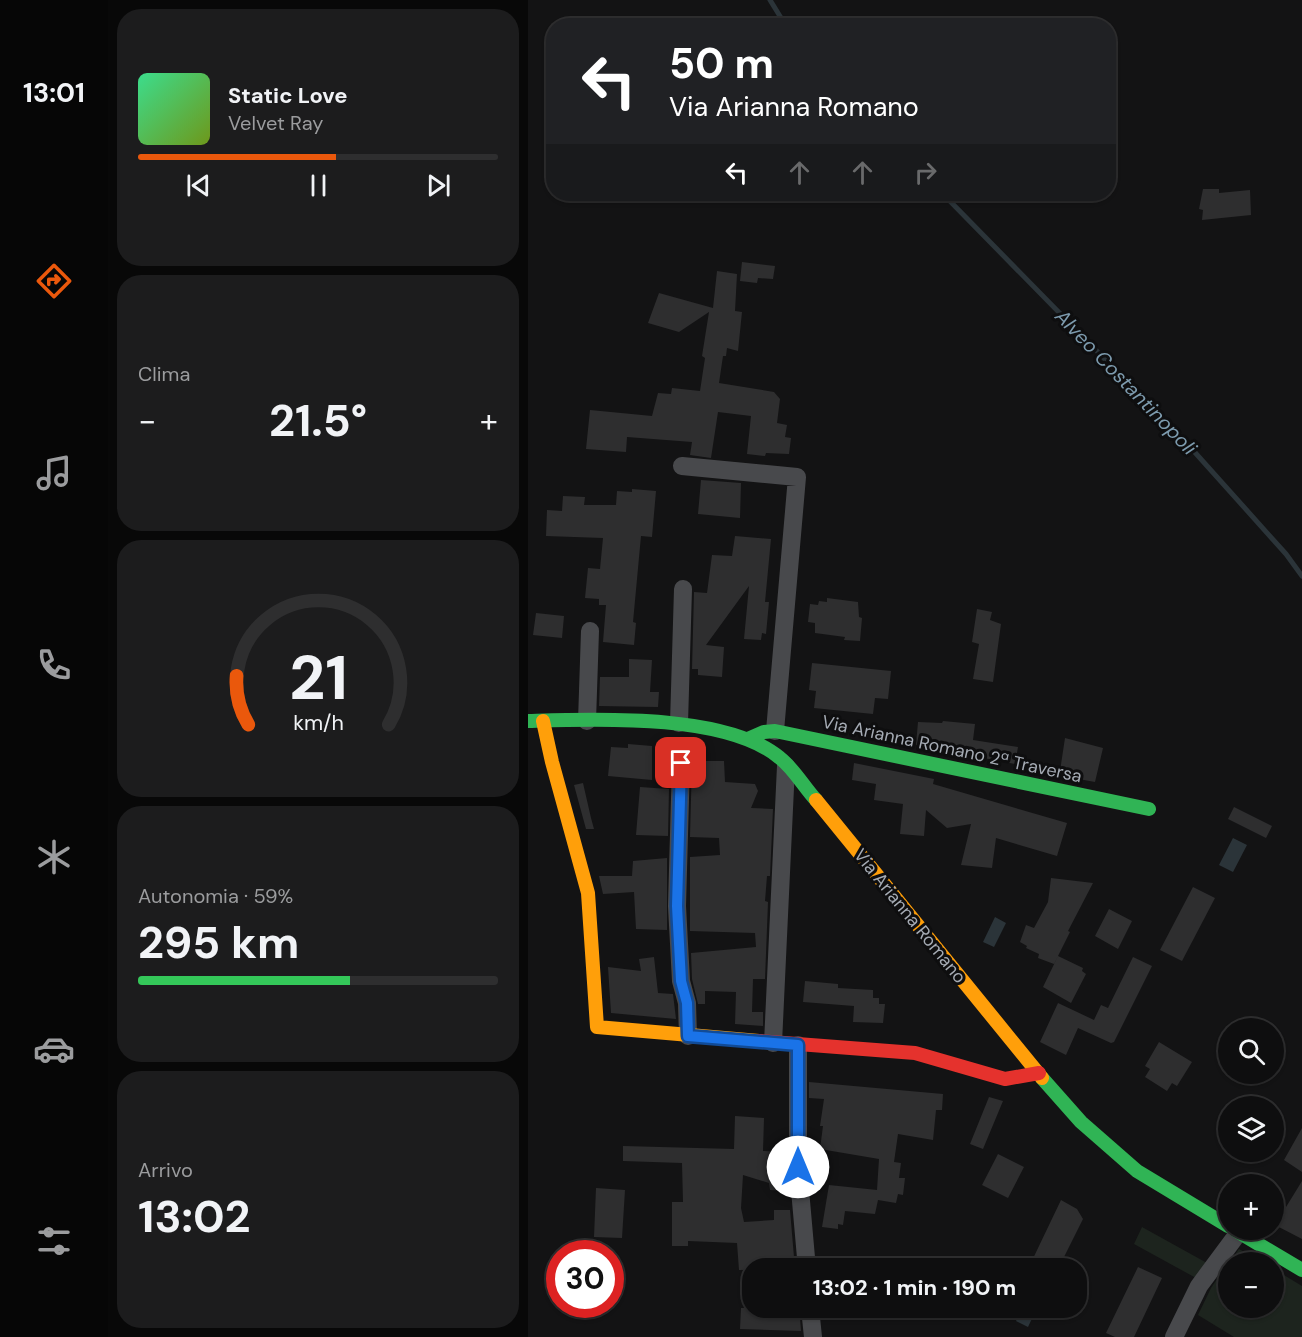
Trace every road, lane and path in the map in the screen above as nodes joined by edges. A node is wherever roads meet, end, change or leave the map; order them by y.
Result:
1 (682, 466) dead end
2 (683, 589) dead end
3 (590, 631) dead end
4 (543, 721) junction
5 (587, 721) junction
6 (528, 722) edge
7 (679, 723) junction
8 (775, 730) junction
9 (748, 739) junction
10 (681, 763) dead end
11 (786, 766) junction
12 (1149, 809) dead end
13 (688, 1036) junction
14 (773, 1043) junction
15 (798, 1045) junction
16 (1039, 1073) junction
17 (1218, 1219) edge
18 (1227, 1240) edge
19 (1252, 1240) edge
20 (806, 1258) edge
21 (1302, 1270) edge
22 (811, 1318) edge
23 (813, 1337) edge
24 (1174, 1337) edge

1 - 8 street
2 - 7 street
3 - 5 street
4 - 5 street, Via Arianna Romano
4 - 6 street, Via Arianna Romano
4 - 13 street
5 - 7 street, Via Arianna Romano
7 - 9 street, Via Arianna Romano
8 - 9 street
8 - 12 street, Via Arianna Romano 2ª Traversa
9 - 11 street, Via Arianna Romano
10 - 13 street
11 - 14 street
11 - 16 street, Via Arianna Romano
13 - 14 street
14 - 15 street
15 - 16 street
15 - 20 street
16 - 17 street, Via Arianna Romano
18 - 24 street
19 - 21 street, Via Arianna Romano
22 - 23 street

